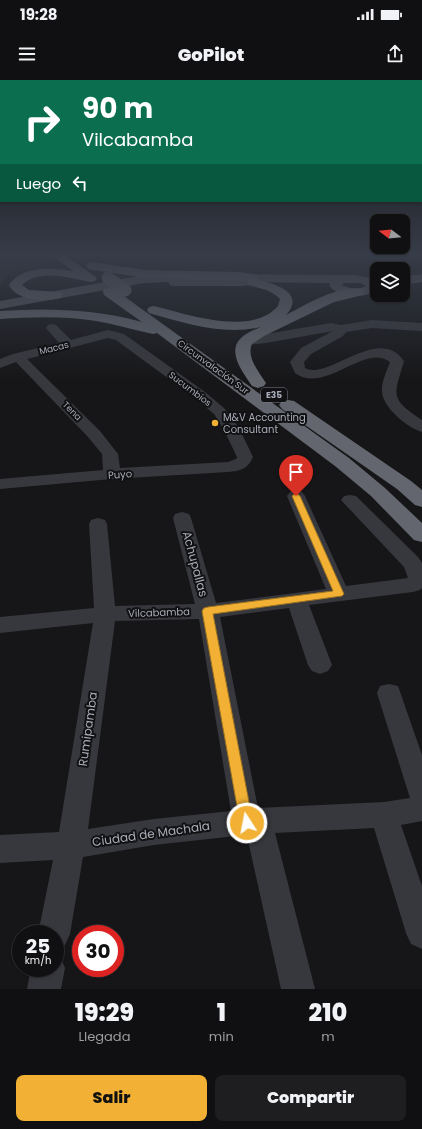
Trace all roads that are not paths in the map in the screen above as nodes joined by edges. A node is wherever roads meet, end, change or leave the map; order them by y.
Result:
1 (53, 295) edge
2 (75, 295) edge
3 (125, 295) edge
4 (130, 295) edge
5 (284, 295) edge
6 (340, 295) edge
7 (0, 304) edge
8 (0, 309) edge
9 (154, 310) junction
10 (0, 315) edge
11 (422, 327) edge
12 (52, 328) dead end
13 (341, 329) junction
14 (108, 334) joint
15 (171, 336) junction
16 (246, 341) junction
17 (68, 344) junction
18 (18, 357) junction
19 (0, 364) edge
20 (258, 383) junction
21 (422, 427) edge
22 (240, 465) joint
23 (112, 474) junction
24 (0, 484) edge
25 (296, 496) dead end
26 (350, 500) dead end
27 (422, 501) edge
28 (182, 518) dead end
29 (98, 524) dead end
30 (422, 535) edge
31 (339, 594) junction
32 (296, 599) junction
33 (208, 611) junction
34 (105, 614) junction
35 (0, 625) edge
36 (320, 665) dead end
37 (389, 693) dead end
38 (422, 796) edge
39 (422, 808) edge
40 (384, 815) junction
41 (252, 822) junction
42 (71, 845) junction
43 (0, 849) edge
44 (56, 925) edge
45 (422, 933) edge
46 (46, 977) edge
47 (44, 989) edge
48 (298, 989) edge

1 - 7 main road
2 - 8 main road
3 - 15 highway, Circunvalación Sur / E35
4 - 9 highway, Circunvalación Sur / E35
5 - 9 highway
6 - 16 highway
9 - 20 highway, Circunvalación Sur / E35
10 - 15 highway
11 - 13 street
12 - 17 street
13 - 16 street
13 - 21 street
14 - 17 street, Macas
14 - 22 street, Sucumbios
15 - 30 highway, Circunvalación Sur / E35
16 - 20 highway
17 - 18 street, Macas
18 - 19 street, Macas
18 - 23 street, Tena
20 - 27 highway, Circunvalación Sur / E35
22 - 23 street, Puyo
23 - 24 street, Puyo
25 - 31 street
26 - 31 street, Vilcabamba
28 - 33 street, Achupallas
29 - 34 street, Rumipamba
31 - 32 street, Vilcabamba
32 - 33 street, Vilcabamba
32 - 36 street
33 - 34 street, Vilcabamba
33 - 41 street, Achupallas
34 - 35 street, Vilcabamba
34 - 42 street, Rumipamba
37 - 38 street
39 - 40 street, Ciudad de Machala
40 - 41 street, Ciudad de Machala
40 - 45 street
41 - 42 street, Ciudad de Machala
41 - 48 street, Achupallas
42 - 43 street, Ciudad de Machala
42 - 44 street, Rumipamba
46 - 47 street

